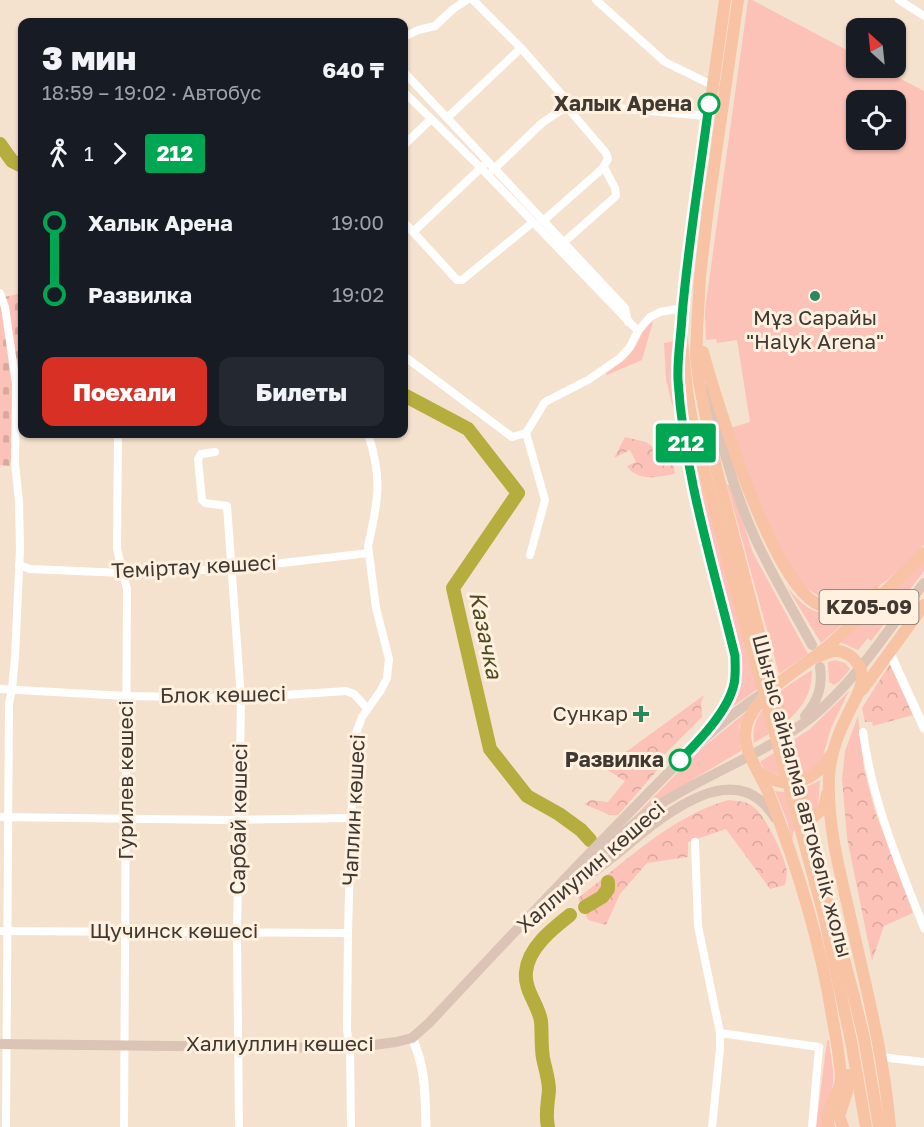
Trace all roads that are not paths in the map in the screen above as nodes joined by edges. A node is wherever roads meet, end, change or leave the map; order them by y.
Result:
1 (467, 0) edge
2 (473, 0) edge
3 (596, 0) edge
4 (724, 0) edge
5 (738, 0) edge
6 (899, 0) edge
7 (924, 16) edge
8 (408, 35) edge
9 (521, 48) junction
10 (408, 76) edge
11 (712, 85) junction
12 (408, 96) edge
13 (568, 105) junction
14 (707, 116) junction
15 (447, 118) junction
16 (430, 120) junction
17 (408, 141) edge
18 (488, 162) junction
19 (604, 167) junction
20 (481, 168) junction
21 (495, 168) junction
22 (488, 175) junction
23 (543, 221) junction
24 (532, 223) junction
25 (408, 226) edge
26 (413, 232) junction
27 (563, 243) junction
28 (0, 293) edge
29 (698, 305) junction
30 (683, 308) junction
31 (628, 322) junction
32 (638, 331) junction
33 (681, 331) junction
34 (703, 352) junction
35 (408, 359) edge
36 (526, 433) junction
37 (118, 438) edge
38 (369, 438) edge
39 (215, 452) dead end
40 (710, 469) junction
41 (369, 553) junction
42 (924, 553) edge
43 (530, 555) dead end
44 (913, 564) junction
45 (19, 565) junction
46 (231, 569) junction
47 (123, 573) junction
48 (924, 583) edge
49 (924, 604) edge
50 (812, 645) dead end
51 (889, 651) junction
52 (807, 662) junction
53 (820, 666) dead end
54 (781, 681) junction
55 (0, 689) edge
56 (12, 689) junction
57 (126, 696) junction
58 (241, 698) junction
59 (856, 698) junction
60 (367, 708) junction
61 (923, 723) edge
62 (863, 732) dead end
63 (691, 749) junction
64 (759, 750) junction
65 (834, 751) junction
66 (756, 768) junction
67 (829, 787) junction
68 (4, 817) edge
69 (351, 818) junction
70 (125, 819) junction
71 (238, 820) junction
72 (783, 831) junction
73 (695, 842) dead end
74 (544, 907) junction
75 (924, 928) edge
76 (3, 931) edge
77 (237, 931) junction
78 (125, 932) junction
79 (348, 933) junction
80 (502, 945) junction
81 (720, 1033) junction
82 (412, 1038) junction
83 (858, 1039) junction
84 (3, 1044) edge
85 (125, 1044) junction
86 (238, 1046) junction
87 (350, 1048) junction
88 (881, 1057) junction
89 (924, 1062) edge
90 (861, 1098) junction
91 (6, 1127) edge
92 (124, 1127) edge
93 (239, 1127) edge
94 (351, 1127) edge
95 (426, 1127) edge
96 (712, 1127) edge
97 (812, 1127) edge
98 (829, 1127) edge
99 (843, 1127) edge
100 (858, 1127) edge
101 (866, 1127) edge
102 (879, 1127) edge
103 (890, 1127) edge

1 - 8 street
2 - 9 street
3 - 11 street
4 - 11 main road
5 - 29 main road
6 - 7 street
9 - 13 street
9 - 15 street
10 - 15 street
11 - 14 main road
12 - 16 street
13 - 14 street
13 - 19 street
13 - 21 street
14 - 30 main road
15 - 18 street
16 - 17 street
16 - 20 street
18 - 20 street
18 - 21 street
19 - 23 street
19 - 27 street
20 - 22 street
20 - 26 street
21 - 22 street
21 - 23 street
22 - 24 street
23 - 27 street
24 - 26 street
24 - 31 street
25 - 26 street
27 - 31 street
28 - 45 street
29 - 34 main road
29 - 40 main road
30 - 32 street
30 - 33 main road
31 - 32 street
32 - 36 street
33 - 40 main road
33 - 63 main road
34 - 44 main road
34 - 50 main road
35 - 36 street
36 - 43 street
37 - 47 street, Гурилев көшесі
38 - 41 street, Чаплин көшесі
39 - 46 street, Сарбай көшесі
40 - 83 main road, Шығыс айналма автокөлік жолы
41 - 46 street, Теміртау көшесі
41 - 60 street, Чаплин көшесі
42 - 44 main road, Халлиулин көшесі / KZ05-09
44 - 52 main road, Халлиулин көшесі / KZ05-09
45 - 47 street, Теміртау көшесі
45 - 56 street
46 - 47 street, Теміртау көшесі
46 - 58 street, Сарбай көшесі
47 - 57 street, Гурилев көшесі
48 - 64 main road, Халлиулин көшесі
49 - 51 main road, KZ05-09
51 - 59 main road, KZ05-09
51 - 61 street
52 - 54 main road, Халлиулин көшесі
52 - 59 main road
53 - 64 main road
54 - 63 main road, Халлиулин көшесі
54 - 66 main road
55 - 56 street, Блок көшесі
56 - 57 street, Блок көшесі
56 - 68 street
57 - 58 street, Блок көшесі
57 - 70 street, Гурилев көшесі
58 - 60 street, Блок көшесі
58 - 71 street, Сарбай көшесі
59 - 65 main road
60 - 69 street, Чаплин көшесі
62 - 75 street
63 - 80 main road, Халлиулин көшесі
64 - 74 main road, Халлиулин көшесі
65 - 66 main road
65 - 67 main road
66 - 72 main road
67 - 88 main road
67 - 99 main road
68 - 70 street
68 - 76 street
69 - 71 street
69 - 79 street, Чаплин көшесі
70 - 71 street
70 - 78 street, Гурилев көшесі
71 - 77 street, Сарбай көшесі
72 - 74 main road
72 - 98 main road
73 - 81 street
74 - 80 main road, Халлиулин көшесі
76 - 78 street, Щучинск көшесі
76 - 84 street
77 - 78 street, Щучинск көшесі
77 - 79 street, Щучинск көшесі
77 - 86 street, Сарбай көшесі
78 - 85 street, Гурилев көшесі
79 - 87 street, Чаплин көшесі
80 - 82 main road
81 - 96 street
81 - 97 street
82 - 87 main road, Халиуллин көшесі
82 - 95 street
83 - 90 main road, Шығыс айналма автокөлік жолы
83 - 102 main road, Шығыс айналма автокөлік жолы
84 - 85 main road, Халиуллин көшесі
84 - 91 street
85 - 86 main road, Халиуллин көшесі
85 - 92 street, Гурилев көшесі
86 - 87 main road, Халиуллин көшесі
86 - 93 street, Сарбай көшесі
87 - 94 street, Чаплин көшесі
88 - 89 street
88 - 103 main road
90 - 100 main road
90 - 101 main road, Шығыс айналма автокөлік жолы

